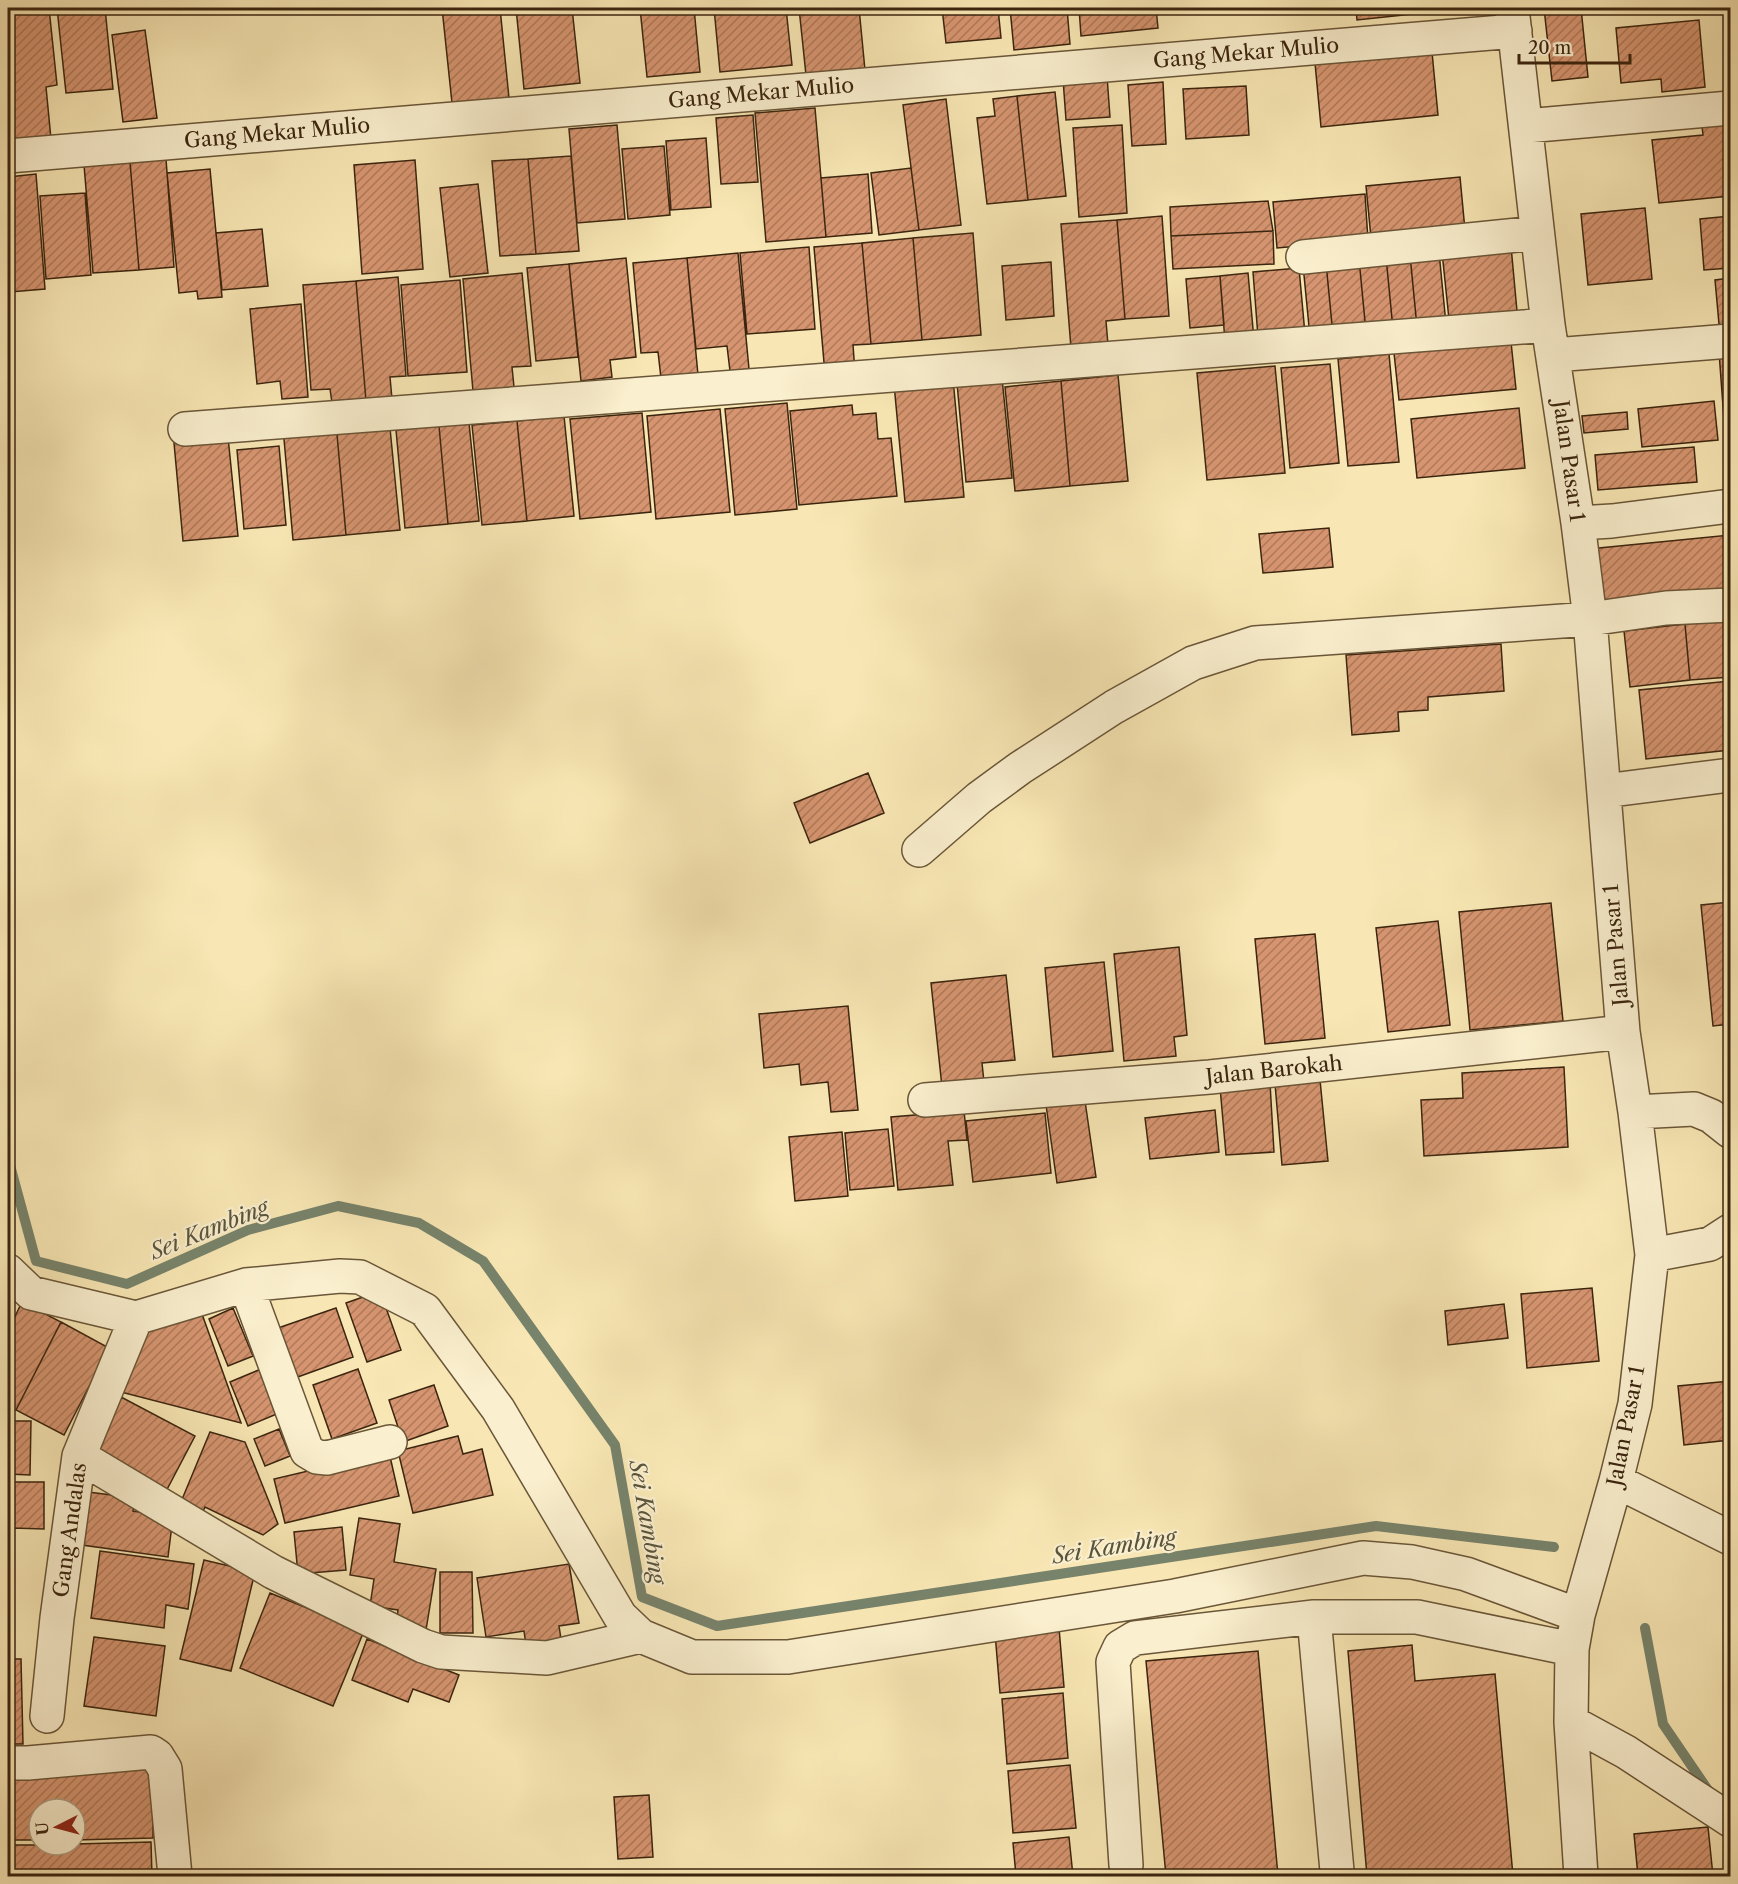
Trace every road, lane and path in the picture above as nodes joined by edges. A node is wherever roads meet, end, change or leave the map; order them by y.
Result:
1 (1514, 19) edge
2 (1731, 108) edge
3 (1526, 126) junction
4 (8, 156) edge
5 (1538, 233) junction
6 (1303, 257) dead end
7 (1551, 340) junction
8 (1731, 341) edge
9 (184, 429) dead end
10 (1731, 506) edge
11 (1578, 523) junction
12 (1731, 605) edge
13 (1590, 619) junction
14 (1731, 775) edge
15 (1604, 791) junction
16 (919, 850) dead end
17 (1623, 1032) junction
18 (925, 1100) dead end
19 (1635, 1113) junction
20 (1731, 1131) edge
21 (1731, 1231) edge
22 (1652, 1255) junction
23 (8, 1271) edge
24 (246, 1285) junction
25 (136, 1318) junction
26 (390, 1442) dead end
27 (79, 1456) junction
28 (1616, 1481) junction
29 (1731, 1538) edge
30 (1581, 1606) junction
31 (1314, 1617) junction
32 (641, 1636) junction
33 (1572, 1649) junction
34 (47, 1716) dead end
35 (1571, 1722) junction
36 (8, 1763) edge
37 (1731, 1820) edge
38 (1126, 1865) dead end
39 (1337, 1871) dead end
40 (175, 1876) edge
41 (1581, 1876) edge

1 - 3 street, Jalan Pasar 1
1 - 4 street, Gang Mekar Mulio
2 - 3 street
3 - 5 street, Jalan Pasar 1
5 - 6 street
5 - 7 street, Jalan Pasar 1
7 - 8 street
7 - 9 street
7 - 11 street, Jalan Pasar 1
10 - 11 street
11 - 13 street, Jalan Pasar 1
12 - 13 street
13 - 15 street, Jalan Pasar 1
13 - 16 street
14 - 15 street
15 - 17 street, Jalan Pasar 1
17 - 18 street, Jalan Barokah
17 - 19 street, Jalan Pasar 1
19 - 20 street
19 - 22 street, Jalan Pasar 1
21 - 22 street
22 - 28 street, Jalan Pasar 1
23 - 25 street
24 - 25 street
24 - 26 street
24 - 32 street
25 - 27 street, Gang Andalas
27 - 32 street
27 - 34 street, Gang Andalas
28 - 29 street
28 - 30 street, Jalan Pasar 1
30 - 32 street
30 - 33 street, Jalan Pasar 1
31 - 33 street
31 - 38 street
31 - 39 street
33 - 35 street, Jalan Pasar 1
35 - 37 street
35 - 41 street, Jalan Pasar 1
36 - 40 street

